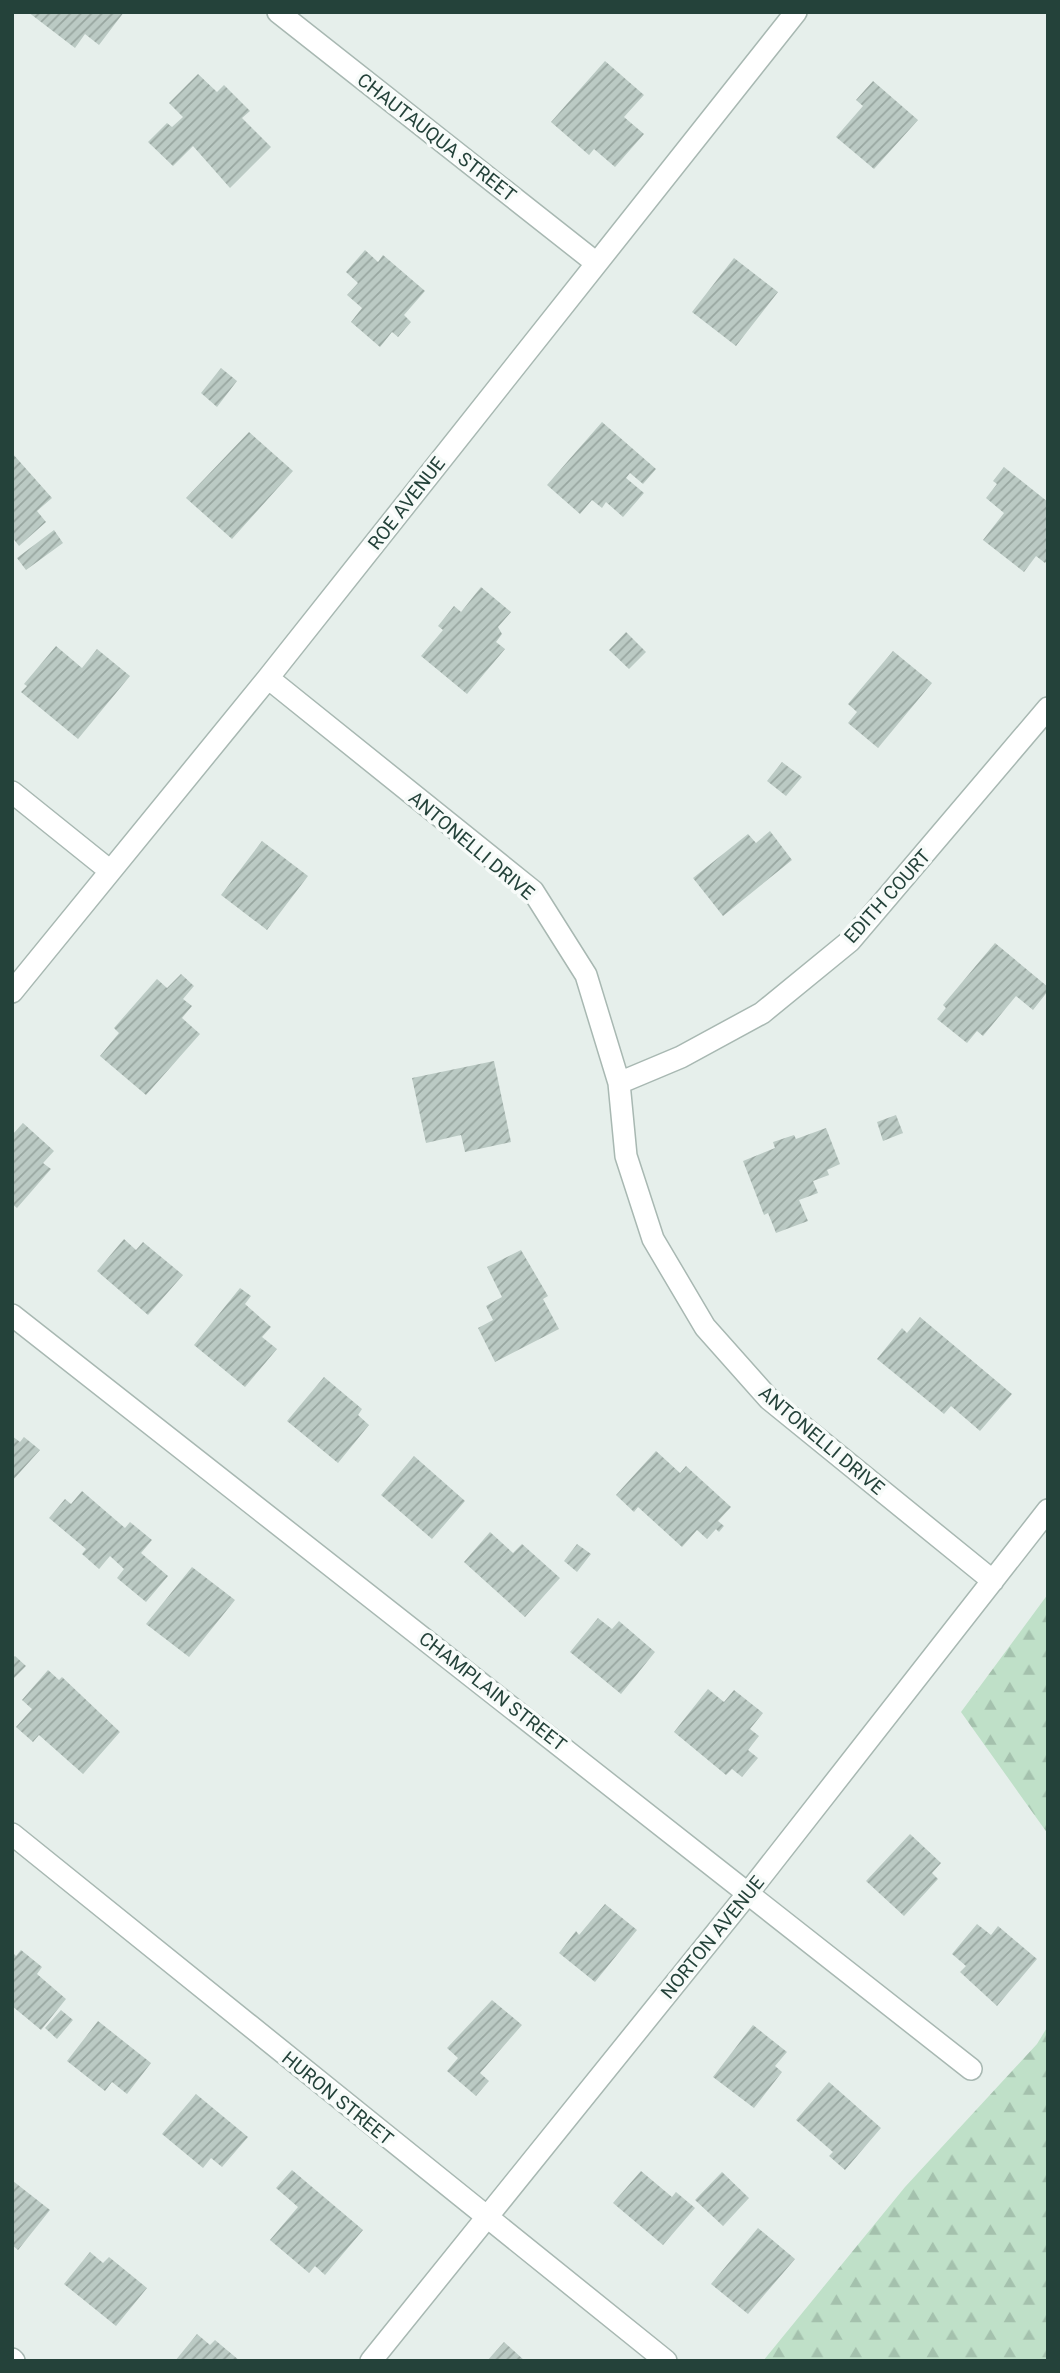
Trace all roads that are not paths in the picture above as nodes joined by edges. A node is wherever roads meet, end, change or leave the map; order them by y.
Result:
1 (278, 12) edge
2 (796, 12) edge
3 (595, 262) junction
4 (268, 678) junction
5 (1048, 708) edge
6 (12, 792) edge
7 (109, 870) junction
8 (12, 992) edge
9 (619, 1083) junction
10 (12, 1315) edge
11 (1048, 1510) edge
12 (993, 1581) junction
13 (12, 1834) edge
14 (749, 1892) junction
15 (971, 2068) dead end
16 (485, 2217) junction
17 (371, 2361) edge
18 (666, 2361) edge

1 - 3 street, CHAUTAUQUA STREET
2 - 3 street, ROE AVENUE
3 - 4 street, ROE AVENUE
4 - 7 street, ROE AVENUE
4 - 9 street, ANTONELLI DRIVE
5 - 9 street, EDITH COURT
6 - 7 street
7 - 8 street, ROE AVENUE
9 - 12 street, ANTONELLI DRIVE
10 - 14 street, CHAMPLAIN STREET
11 - 12 street, NORTON AVENUE
12 - 14 street, NORTON AVENUE
13 - 16 street, HURON STREET
14 - 15 street, CHAMPLAIN STREET
14 - 16 street, NORTON AVENUE
16 - 17 street, NORTON AVENUE
16 - 18 street, HURON STREET

